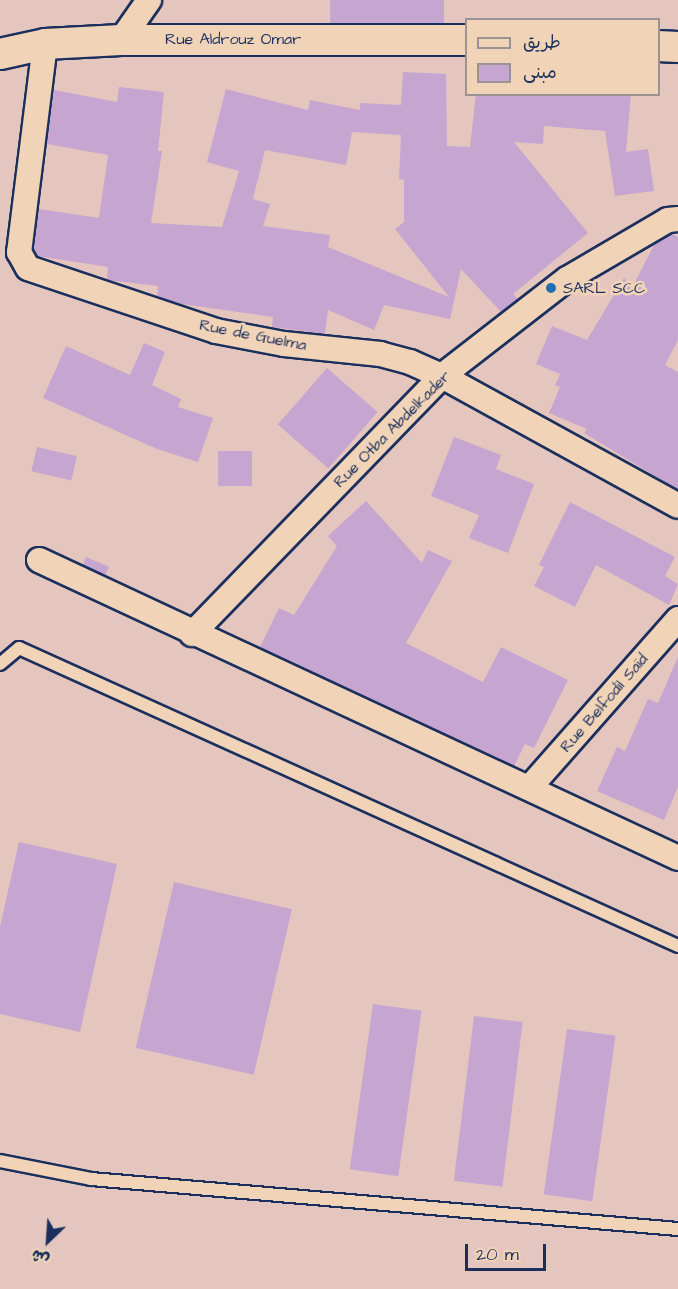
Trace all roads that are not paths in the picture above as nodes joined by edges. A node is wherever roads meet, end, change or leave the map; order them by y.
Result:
1 (149, 0) edge
2 (121, 40) junction
3 (465, 40) edge
4 (45, 44) junction
5 (660, 46) edge
6 (678, 47) edge
7 (0, 54) edge
8 (678, 219) edge
9 (442, 376) junction
10 (678, 506) edge
11 (39, 560) dead end
12 (678, 619) edge
13 (192, 634) junction
14 (0, 664) edge
15 (530, 787) junction
16 (678, 858) edge
17 (678, 945) edge
18 (0, 1161) edge
19 (678, 1229) edge

1 - 2 street
2 - 3 street, Rue Aldrouz Omar
2 - 4 street, Rue Aldrouz Omar
4 - 7 street, Rue Aldrouz Omar
4 - 9 street, Rue de Guelma
5 - 6 street
8 - 9 street, Rue Otba Abdelkader
9 - 10 street, Rue de Guelma
9 - 13 street, Rue Otba Abdelkader
11 - 13 street
12 - 15 street, Rue Belfodil Saïd
13 - 15 street
14 - 17 lane
15 - 16 street
18 - 19 lane

